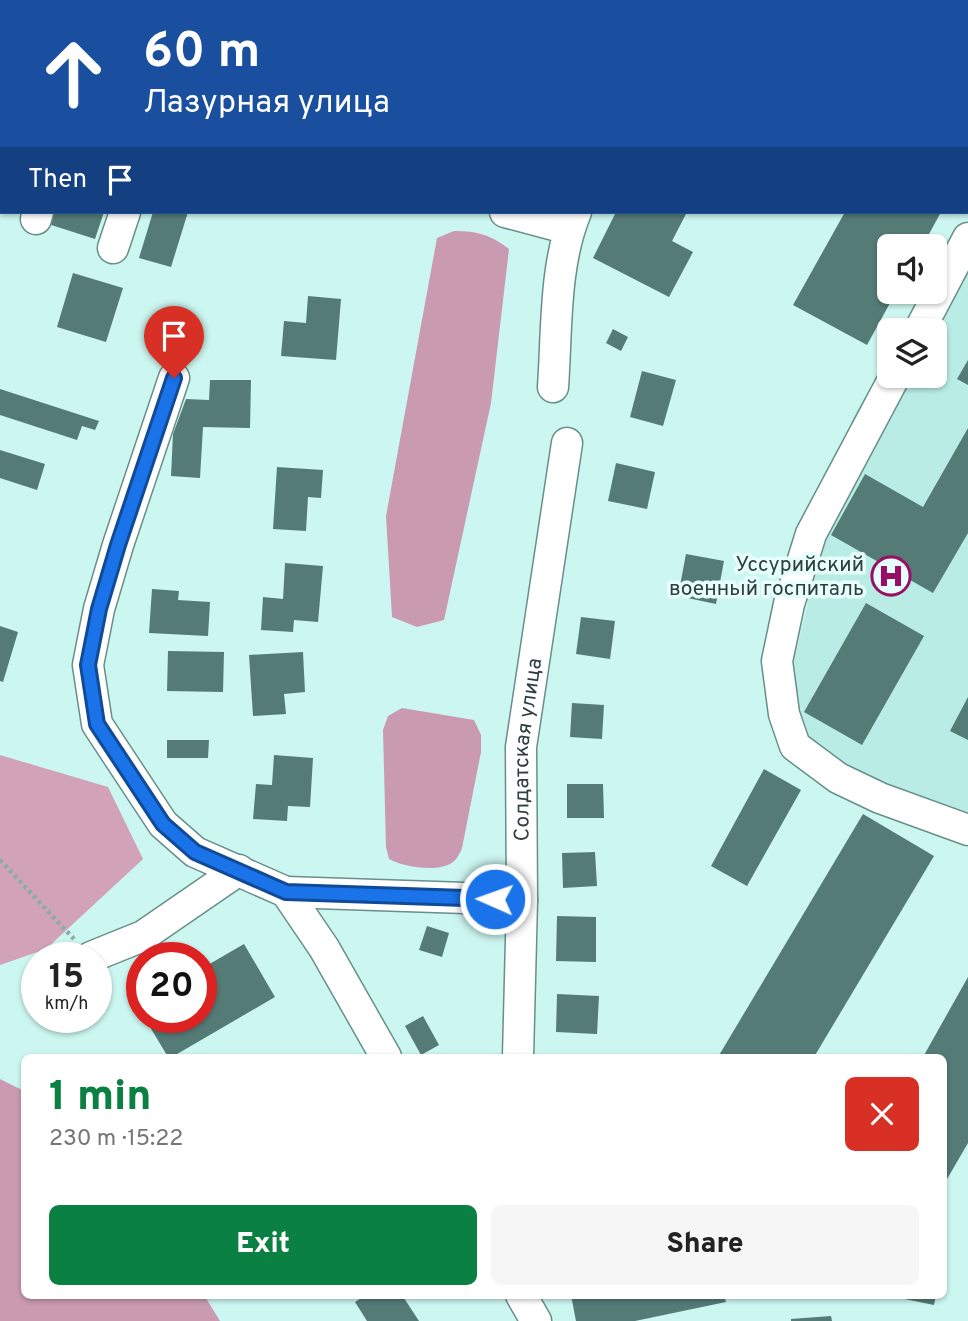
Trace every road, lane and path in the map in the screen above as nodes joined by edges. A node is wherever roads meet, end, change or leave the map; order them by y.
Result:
1 (124, 214) edge
2 (522, 214) edge
3 (573, 220) edge
4 (968, 238) edge
5 (113, 248) dead end
6 (926, 318) edge
7 (174, 378) dead end
8 (553, 387) dead end
9 (889, 388) edge
10 (567, 443) dead end
11 (968, 830) edge
12 (0, 860) edge
13 (239, 870) junction
14 (286, 892) junction
15 (522, 900) junction
16 (77, 942) edge
17 (112, 949) edge
18 (384, 1054) edge
19 (518, 1054) edge
20 (523, 1299) edge
21 (534, 1299) edge
22 (536, 1321) edge
23 (542, 1321) edge

1 - 5 street
2 - 3 street
3 - 8 street
4 - 6 street
7 - 13 street
9 - 11 street
10 - 15 street, Солдатская улица
12 - 16 path
13 - 14 street
13 - 17 street
14 - 15 street
14 - 18 street
15 - 19 street, Солдатская улица
20 - 22 street
21 - 23 street

